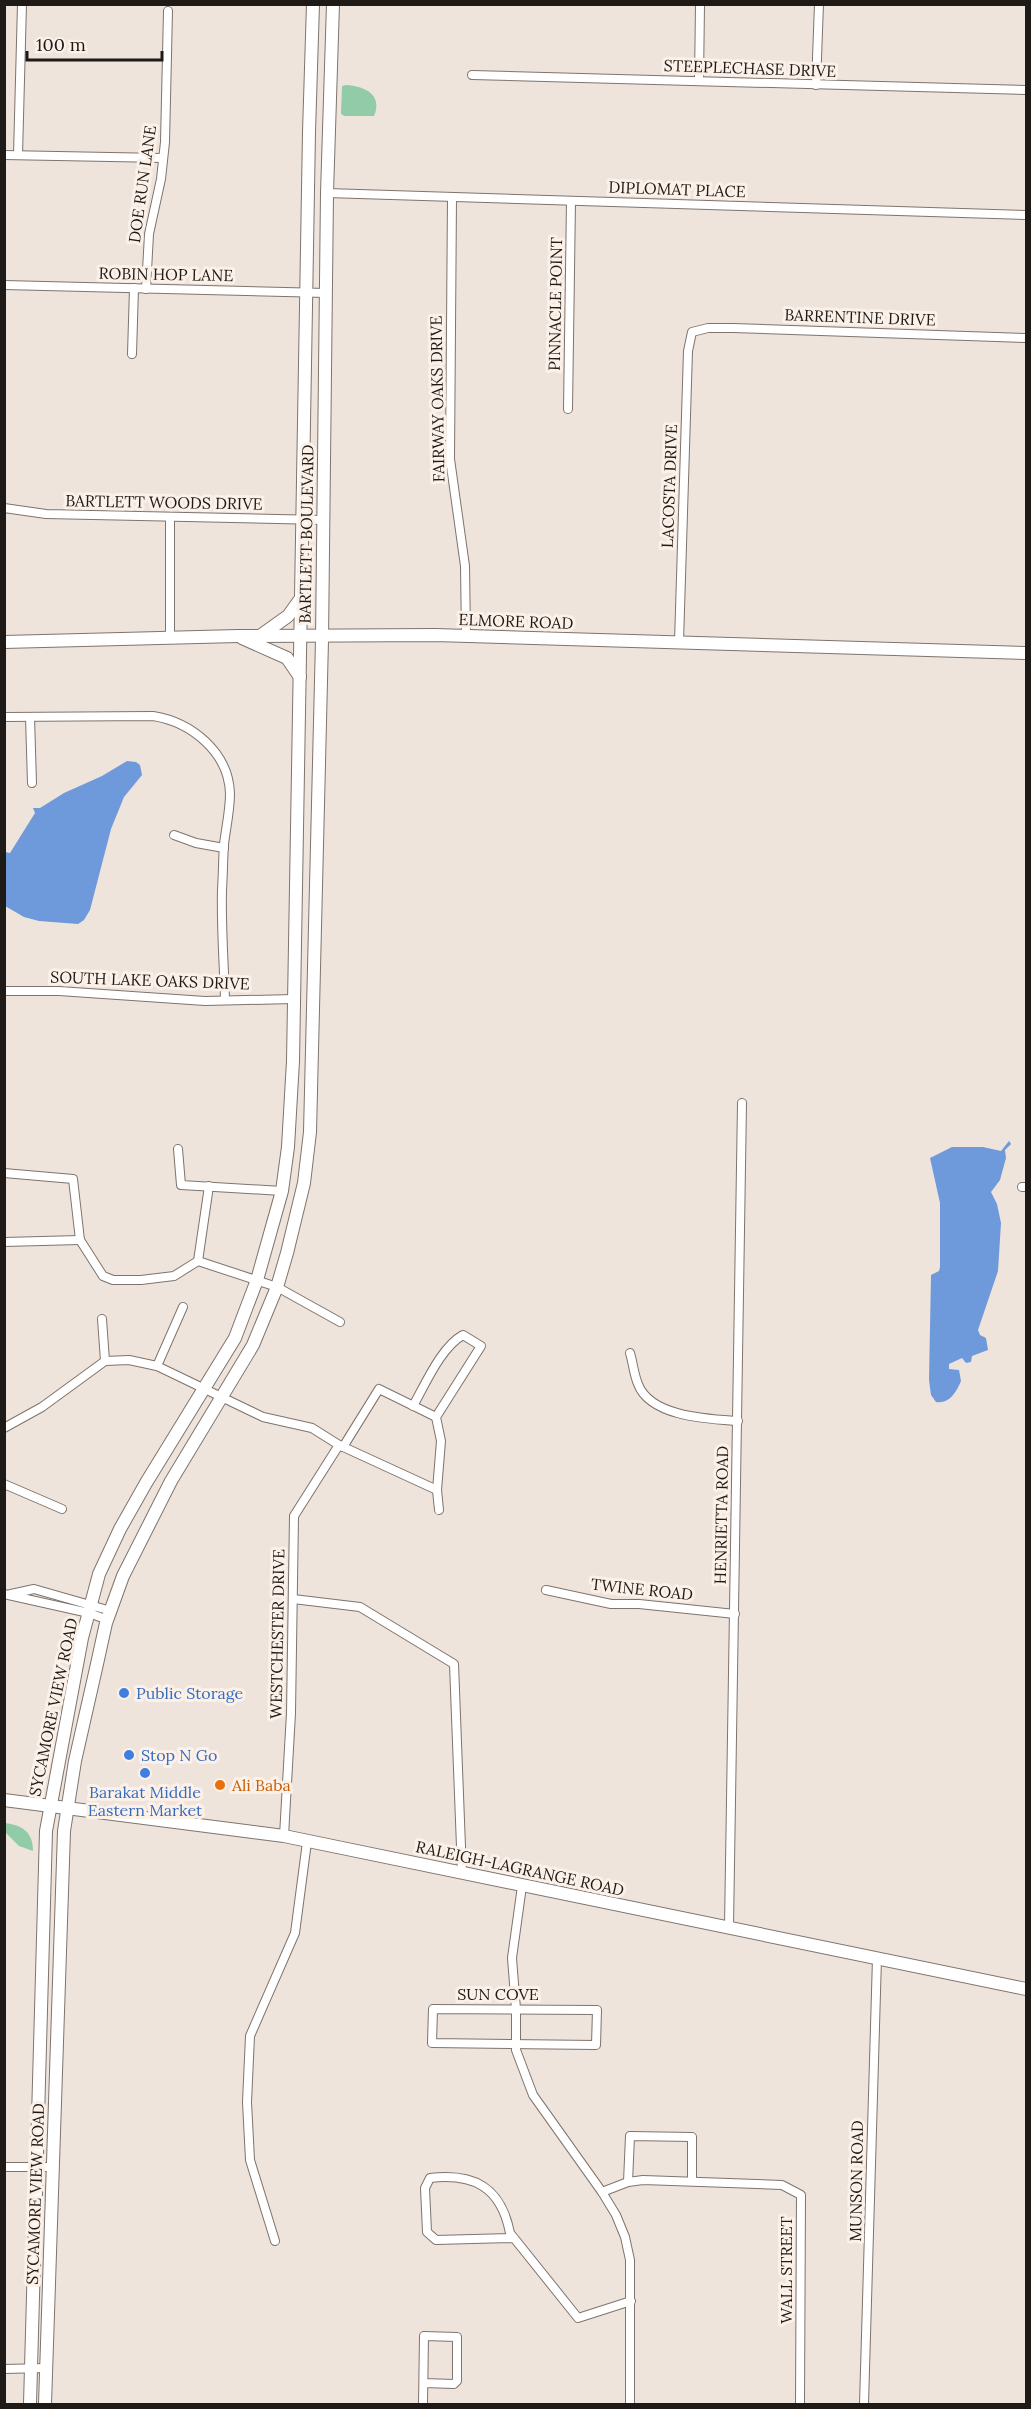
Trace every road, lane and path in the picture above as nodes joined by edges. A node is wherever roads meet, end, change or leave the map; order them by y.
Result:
1 (22, 4) edge
2 (314, 4) edge
3 (333, 4) edge
4 (700, 4) edge
5 (819, 4) edge
6 (168, 12) dead end
7 (472, 75) dead end
8 (699, 81) junction
9 (816, 85) junction
10 (1026, 90) edge
11 (4, 155) edge
12 (18, 155) junction
13 (164, 158) junction
14 (327, 193) junction
15 (452, 196) junction
16 (571, 201) junction
17 (1026, 215) edge
18 (4, 285) edge
19 (134, 288) junction
20 (146, 289) junction
21 (306, 293) junction
22 (326, 293) junction
23 (692, 332) joint
24 (1026, 338) edge
25 (132, 354) dead end
26 (568, 409) dead end
27 (4, 508) edge
28 (170, 517) junction
29 (303, 520) junction
30 (322, 520) junction
31 (302, 597) junction
32 (238, 636) junction
33 (260, 636) junction
34 (322, 636) junction
35 (466, 636) junction
36 (301, 637) junction
37 (170, 639) junction
38 (4, 642) edge
39 (680, 642) junction
40 (1026, 653) edge
41 (300, 678) junction
42 (4, 717) edge
43 (30, 717) junction
44 (32, 783) dead end
45 (174, 835) dead end
46 (224, 848) junction
47 (297, 848) junction
48 (316, 848) junction
49 (4, 991) edge
50 (293, 999) junction
51 (225, 1000) junction
52 (293, 1061) joint
53 (311, 1064) joint
54 (742, 1103) dead end
55 (289, 1131) junction
56 (310, 1131) junction
57 (178, 1149) dead end
58 (4, 1173) edge
59 (209, 1186) junction
60 (282, 1191) junction
61 (80, 1240) junction
62 (4, 1242) edge
63 (198, 1261) junction
64 (267, 1283) junction
65 (183, 1307) dead end
66 (102, 1318) dead end
67 (340, 1322) dead end
68 (630, 1353) dead end
69 (105, 1361) junction
70 (157, 1366) junction
71 (213, 1393) junction
72 (413, 1406) junction
73 (436, 1417) junction
74 (738, 1421) junction
75 (4, 1428) edge
76 (341, 1446) junction
77 (4, 1484) edge
78 (437, 1490) junction
79 (62, 1509) dead end
80 (439, 1510) dead end
81 (546, 1590) dead end
82 (7, 1594) edge
83 (293, 1599) junction
84 (90, 1609) junction
85 (735, 1614) junction
86 (109, 1615) junction
87 (78, 1661) junction
88 (97, 1665) junction
89 (66, 1726) junction
90 (82, 1730) junction
91 (4, 1800) edge
92 (50, 1806) junction
93 (68, 1809) junction
94 (284, 1836) junction
95 (307, 1842) junction
96 (462, 1873) junction
97 (522, 1886) junction
98 (729, 1927) junction
99 (877, 1958) junction
100 (1026, 1989) edge
101 (516, 2009) junction
102 (516, 2045) junction
103 (4, 2167) edge
104 (53, 2167) junction
105 (35, 2168) junction
106 (692, 2181) junction
107 (628, 2182) junction
108 (602, 2192) junction
109 (514, 2238) junction
110 (275, 2241) dead end
111 (631, 2301) junction
112 (46, 2368) junction
113 (4, 2369) edge
114 (31, 2369) junction
115 (424, 2384) junction
116 (30, 2404) edge
117 (45, 2404) edge
118 (423, 2404) edge
119 (630, 2404) edge
120 (800, 2404) edge
121 (864, 2404) edge

1 - 12 street
2 - 21 main road, BARTLETT BOULEVARD
3 - 14 main road, BARTLETT BOULEVARD
4 - 8 street
5 - 9 street
6 - 13 street, DOE RUN LANE
7 - 8 street, STEEPLECHASE DRIVE
8 - 9 street, STEEPLECHASE DRIVE
9 - 10 street, STEEPLECHASE DRIVE
11 - 12 street
12 - 13 street
13 - 20 street, DOE RUN LANE
14 - 15 street, DIPLOMAT PLACE
14 - 22 main road, BARTLETT BOULEVARD
15 - 16 street, DIPLOMAT PLACE
15 - 35 street, FAIRWAY OAKS DRIVE
16 - 17 street, DIPLOMAT PLACE
16 - 26 street, PINNACLE POINT
18 - 19 street, ROBIN HOP LANE
19 - 20 street, ROBIN HOP LANE
19 - 25 street
20 - 21 street, ROBIN HOP LANE
21 - 22 street, ROBIN HOP LANE
21 - 29 main road, BARTLETT BOULEVARD
22 - 30 main road, BARTLETT BOULEVARD
23 - 24 street, BARRENTINE DRIVE
23 - 39 street, LACOSTA DRIVE
27 - 28 street, BARTLETT WOODS DRIVE
28 - 29 street, BARTLETT WOODS DRIVE
28 - 37 street
29 - 30 street, BARTLETT WOODS DRIVE
29 - 31 main road, BARTLETT BOULEVARD
30 - 34 main road, BARTLETT BOULEVARD
31 - 33 main road
31 - 36 main road, BARTLETT BOULEVARD
32 - 33 main road, ELMORE ROAD
32 - 37 main road, ELMORE ROAD
32 - 41 main road
33 - 36 main road, ELMORE ROAD
34 - 35 main road, ELMORE ROAD
34 - 36 main road, ELMORE ROAD
34 - 48 main road, BARTLETT BOULEVARD
35 - 39 main road, ELMORE ROAD
36 - 41 main road, BARTLETT BOULEVARD
37 - 38 main road, ELMORE ROAD
39 - 40 main road, ELMORE ROAD
41 - 47 main road, BARTLETT BOULEVARD
42 - 43 street
43 - 44 street
43 - 46 street
45 - 46 street
46 - 51 street
47 - 48 main road
47 - 50 main road, BARTLETT BOULEVARD
48 - 53 main road, BARTLETT BOULEVARD
49 - 51 street, SOUTH LAKE OAKS DRIVE
50 - 51 street, SOUTH LAKE OAKS DRIVE
50 - 52 main road, BARTLETT BOULEVARD
52 - 55 main road, SYCAMORE VIEW ROAD
53 - 56 main road, SYCAMORE VIEW ROAD
54 - 74 street, HENRIETTA ROAD
55 - 56 main road
55 - 60 main road, SYCAMORE VIEW ROAD
56 - 64 main road, SYCAMORE VIEW ROAD
57 - 59 street
58 - 61 street
59 - 60 street
59 - 63 street
60 - 64 main road, SYCAMORE VIEW ROAD
61 - 62 street
61 - 63 street
63 - 64 street
64 - 67 street
64 - 71 main road, SYCAMORE VIEW ROAD
64 - 71 main road, SYCAMORE VIEW ROAD
65 - 70 street
66 - 69 street
68 - 74 street
69 - 70 street
69 - 75 street
70 - 71 street
71 - 76 street
71 - 84 main road, SYCAMORE VIEW ROAD
71 - 86 main road, SYCAMORE VIEW ROAD
72 - 73 street
72 - 73 street
72 - 76 street, WESTCHESTER DRIVE
73 - 78 street
74 - 85 street, HENRIETTA ROAD
76 - 78 street
76 - 83 street, WESTCHESTER DRIVE
77 - 79 street
78 - 80 street
81 - 85 street, TWINE ROAD
82 - 84 street
83 - 94 street, WESTCHESTER DRIVE
83 - 96 street
84 - 86 street
84 - 87 main road, SYCAMORE VIEW ROAD
85 - 98 street, HENRIETTA ROAD
86 - 88 main road, SYCAMORE VIEW ROAD
87 - 88 main road
87 - 89 main road, SYCAMORE VIEW ROAD
88 - 90 main road, SYCAMORE VIEW ROAD
89 - 90 main road
89 - 92 main road, SYCAMORE VIEW ROAD
90 - 93 main road, SYCAMORE VIEW ROAD
91 - 92 main road, RALEIGH-LAGRANGE ROAD
92 - 93 main road, RALEIGH-LAGRANGE ROAD
92 - 105 main road, SYCAMORE VIEW ROAD
93 - 94 main road, RALEIGH-LAGRANGE ROAD
93 - 104 main road, SYCAMORE VIEW ROAD
94 - 95 main road, RALEIGH-LAGRANGE ROAD
95 - 96 main road, RALEIGH-LAGRANGE ROAD
95 - 110 street
96 - 97 main road, RALEIGH-LAGRANGE ROAD
97 - 98 main road, RALEIGH-LAGRANGE ROAD
97 - 101 street
98 - 99 main road, RALEIGH-LAGRANGE ROAD
99 - 100 main road, RALEIGH-LAGRANGE ROAD
99 - 121 street, MUNSON ROAD
101 - 102 street
101 - 102 street, SUN COVE
101 - 102 street, SUN COVE
102 - 108 street
103 - 105 street
104 - 105 street
104 - 112 main road, SYCAMORE VIEW ROAD
105 - 114 main road, SYCAMORE VIEW ROAD
106 - 107 street, WALL STREET
106 - 107 street
106 - 120 street, WALL STREET
107 - 108 street, WALL STREET
108 - 111 street
109 - 109 street
109 - 111 street
111 - 119 street
112 - 114 street
112 - 117 main road, SYCAMORE VIEW ROAD
113 - 114 street
114 - 116 main road, SYCAMORE VIEW ROAD
115 - 115 street
115 - 118 street

